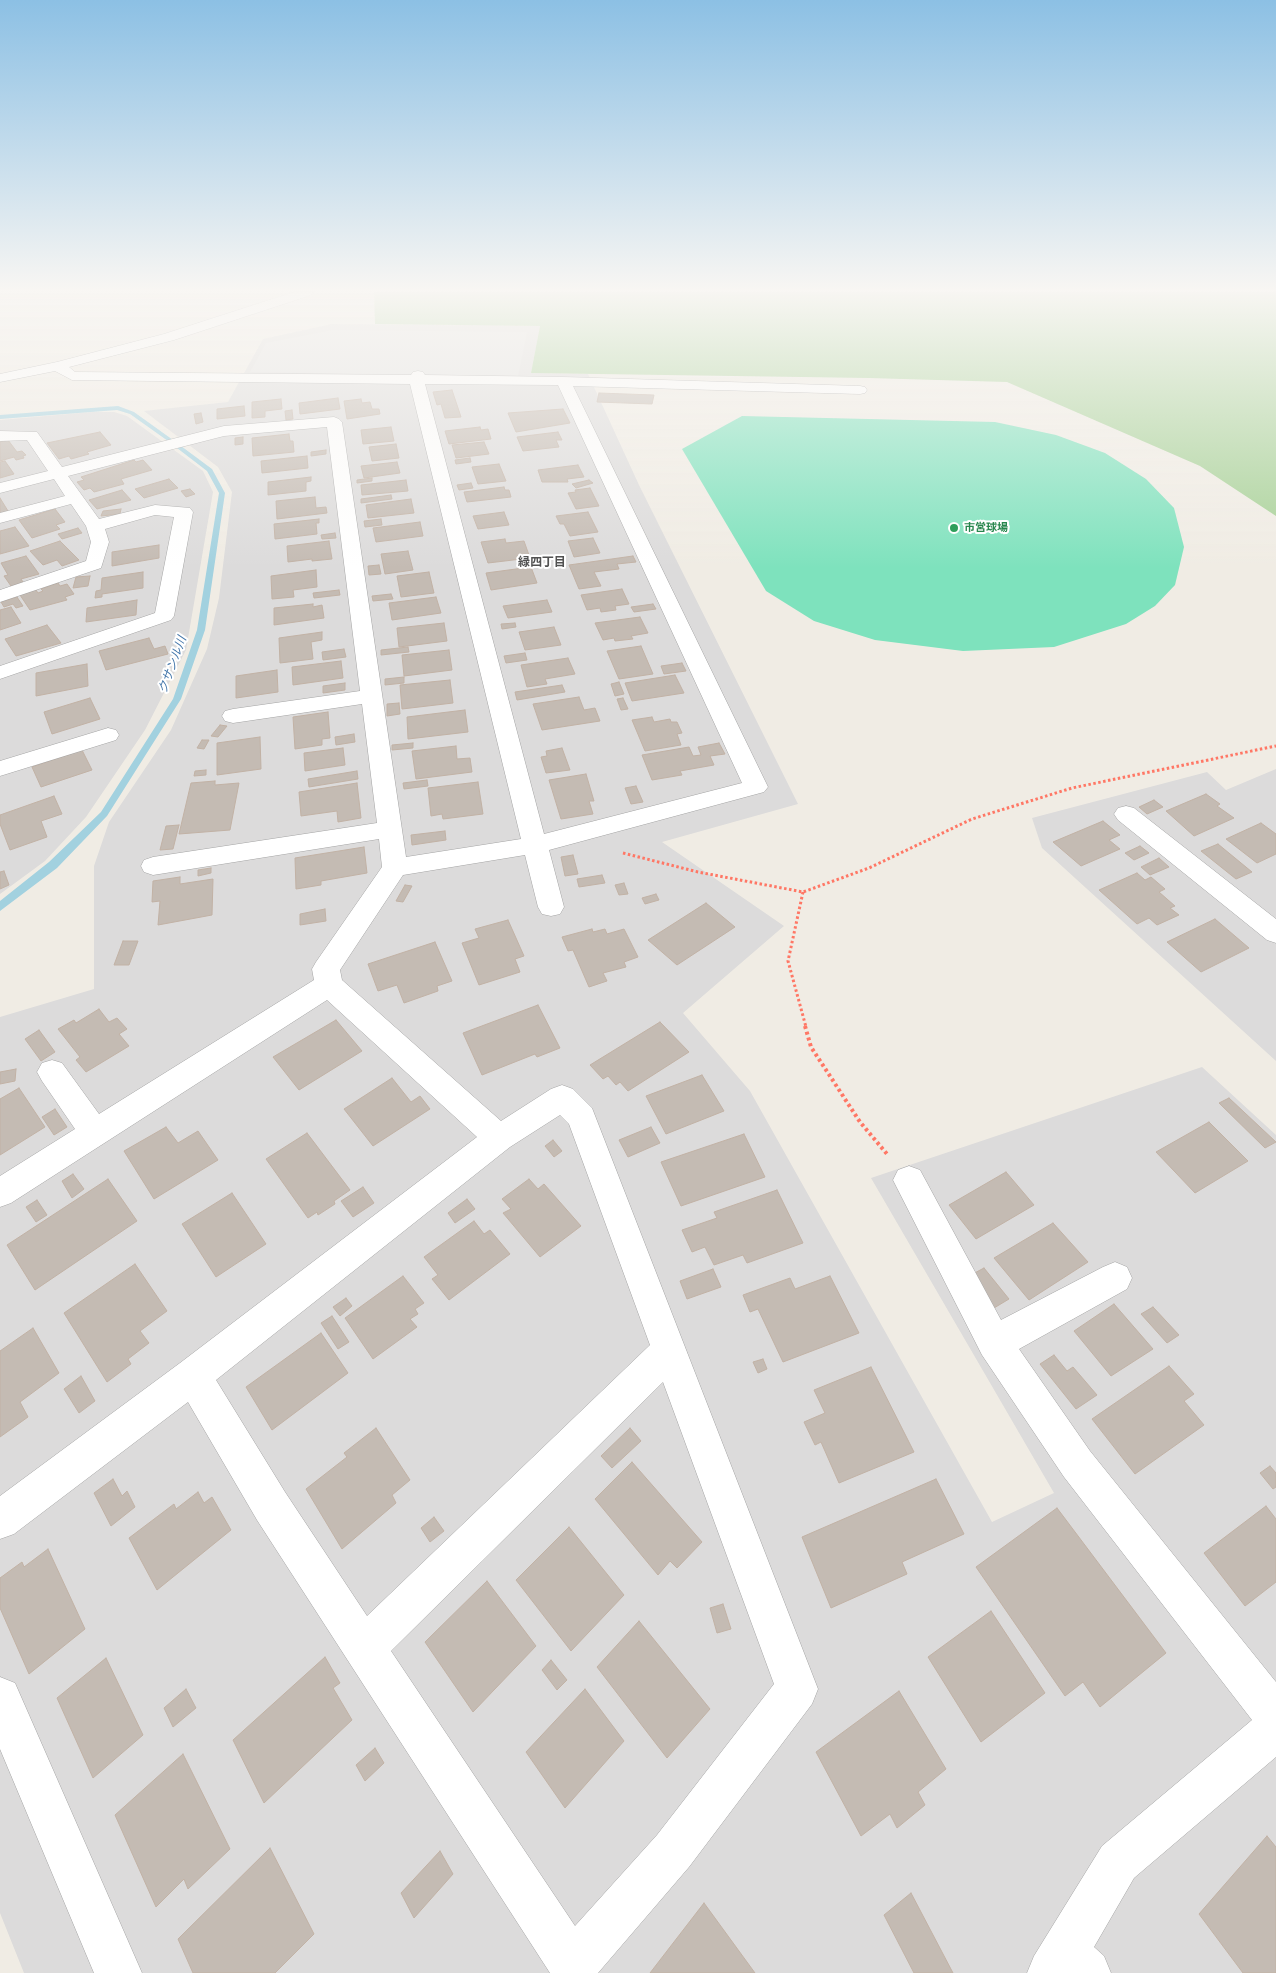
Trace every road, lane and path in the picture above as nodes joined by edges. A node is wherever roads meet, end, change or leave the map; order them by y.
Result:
1 (419, 384) edge
2 (564, 384) edge
3 (664, 384) edge
4 (860, 390) dead end
5 (0, 436) edge
6 (58, 474) junction
7 (0, 488) edge
8 (76, 498) junction
9 (0, 518) edge
10 (95, 526) junction
11 (0, 596) edge
12 (0, 673) edge
13 (371, 696) junction
14 (233, 716) dead end
15 (108, 734) dead end
16 (1276, 746) edge
17 (0, 769) edge
18 (1126, 814) dead end
19 (389, 829) junction
20 (563, 838) junction
21 (536, 845) junction
22 (152, 866) dead end
23 (395, 868) junction
24 (804, 892) junction
25 (551, 906) dead end
26 (1276, 933) edge
27 (329, 985) junction
28 (52, 1072) dead end
29 (95, 1133) junction
30 (499, 1138) junction
31 (909, 1180) joint
32 (0, 1193) edge
33 (1115, 1278) dead end
34 (994, 1343) junction
35 (669, 1352) junction
36 (193, 1376) junction
37 (0, 1520) edge
38 (364, 1648) junction
39 (0, 1698) edge
40 (1276, 1716) edge
41 (1276, 1729) edge
42 (1067, 1966) edge
43 (118, 1973) edge

1 - 21 street
2 - 20 street
3 - 4 street
5 - 6 street
6 - 7 street
6 - 8 street
6 - 13 street
8 - 9 street
8 - 10 street
10 - 11 street
10 - 12 street
13 - 14 street
13 - 19 street
15 - 17 street
16 - 24 path
18 - 26 street
19 - 22 street
19 - 23 street
20 - 21 street
20 - 24 path
21 - 23 street
21 - 25 street
23 - 27 street
24 - 31 path
27 - 29 street
27 - 30 street
28 - 29 street
29 - 32 street
30 - 35 street
30 - 36 street
31 - 34 street
33 - 34 street
34 - 40 street
35 - 38 street
35 - 38 street
36 - 37 street
36 - 38 street
39 - 43 street
41 - 42 street

